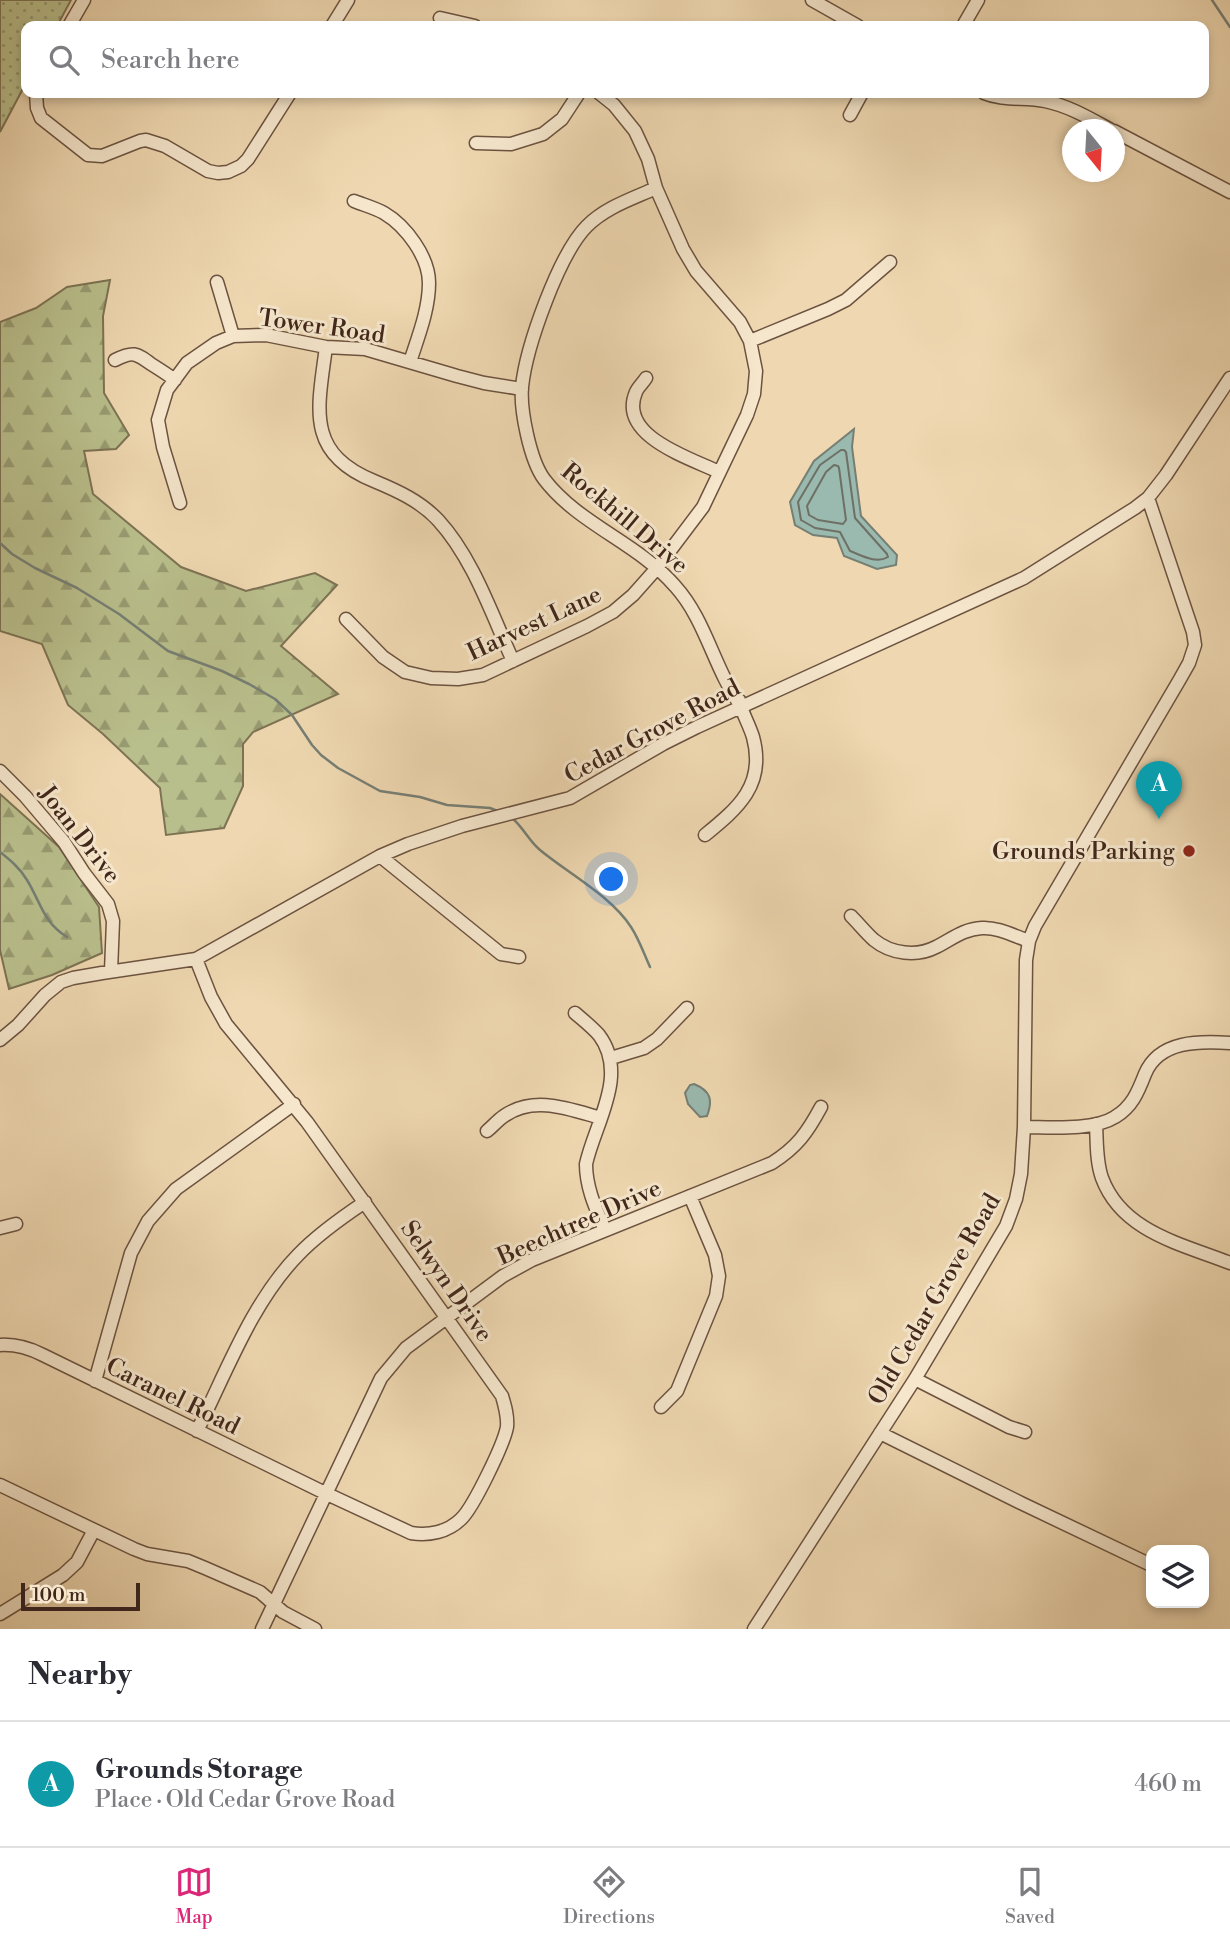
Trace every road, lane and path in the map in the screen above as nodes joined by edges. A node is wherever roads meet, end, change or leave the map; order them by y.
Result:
1 (84, 0) edge
2 (348, 0) edge
3 (812, 0) edge
4 (978, 0) edge
5 (440, 18) dead end
6 (72, 21) edge
7 (335, 21) edge
8 (453, 21) edge
9 (849, 21) edge
10 (966, 21) edge
11 (36, 98) edge
12 (287, 98) edge
13 (576, 98) edge
14 (605, 98) edge
15 (859, 98) edge
16 (1006, 98) edge
17 (850, 116) dead end
18 (1092, 119) edge
19 (1125, 136) edge
20 (476, 143) dead end
21 (656, 188) junction
22 (1230, 192) edge
23 (354, 201) dead end
24 (890, 262) dead end
25 (217, 282) dead end
26 (233, 336) junction
27 (750, 341) junction
28 (327, 347) junction
29 (115, 360) dead end
30 (410, 362) junction
31 (646, 378) dead end
32 (1230, 378) edge
33 (175, 380) junction
34 (522, 389) junction
35 (719, 472) junction
36 (1147, 498) junction
37 (180, 503) dead end
38 (657, 568) junction
39 (346, 619) dead end
40 (513, 662) junction
41 (741, 706) junction
42 (0, 771) edge
43 (705, 835) dead end
44 (380, 856) junction
45 (851, 916) dead end
46 (1029, 941) junction
47 (519, 957) dead end
48 (195, 959) junction
49 (111, 971) junction
50 (687, 1008) dead end
51 (575, 1013) dead end
52 (0, 1040) edge
53 (1230, 1043) edge
54 (611, 1058) junction
55 (294, 1104) junction
56 (821, 1107) dead end
57 (601, 1118) junction
58 (1096, 1124) junction
59 (1024, 1127) junction
60 (487, 1131) dead end
61 (691, 1196) junction
62 (365, 1202) junction
63 (16, 1224) dead end
64 (0, 1228) edge
65 (605, 1230) junction
66 (1230, 1263) edge
67 (447, 1317) junction
68 (0, 1345) edge
69 (915, 1379) junction
70 (95, 1381) junction
71 (661, 1407) dead end
72 (197, 1431) junction
73 (1026, 1432) dead end
74 (880, 1433) junction
75 (0, 1485) edge
76 (325, 1493) junction
77 (94, 1530) junction
78 (1146, 1562) edge
79 (274, 1604) junction
80 (0, 1614) edge
81 (262, 1629) edge
82 (315, 1629) edge
83 (754, 1629) edge

1 - 6 street
2 - 7 street
3 - 9 street
4 - 10 street
5 - 8 street
11 - 12 street
13 - 20 street
14 - 21 street, Harvest Lane
15 - 17 street
16 - 18 street
19 - 22 street
21 - 27 street, Harvest Lane
21 - 34 street, Rockhill Drive
23 - 30 street
24 - 27 street
25 - 26 street
26 - 28 street, Tower Road
26 - 33 street, Tower Road
27 - 35 street, Harvest Lane
28 - 30 street, Tower Road
28 - 40 street
29 - 33 street
30 - 34 street, Tower Road
31 - 35 street
32 - 36 street, Cedar Grove Road
33 - 37 street, Tower Road
34 - 38 street, Rockhill Drive
35 - 38 street, Harvest Lane
36 - 41 street, Cedar Grove Road
36 - 46 street, Old Cedar Grove Road
38 - 40 street, Harvest Lane
38 - 41 street, Rockhill Drive
39 - 40 street, Harvest Lane
41 - 43 street, Rockhill Drive
41 - 44 street, Cedar Grove Road
42 - 49 street, Joan Drive
44 - 47 street
44 - 48 street, Cedar Grove Road
45 - 46 street
46 - 59 street, Old Cedar Grove Road
48 - 49 street, Cedar Grove Road
48 - 55 street, Selwyn Drive
49 - 52 street, Cedar Grove Road
50 - 54 street
51 - 54 street
53 - 58 street
54 - 57 street
55 - 62 street, Selwyn Drive
55 - 70 street
56 - 61 street, Beechtree Drive
57 - 60 street
57 - 65 street
58 - 59 street
58 - 66 street
59 - 69 street, Old Cedar Grove Road
61 - 65 street, Beechtree Drive
61 - 71 street
62 - 67 street, Selwyn Drive
62 - 72 street
63 - 64 street
65 - 67 street, Beechtree Drive
67 - 76 street, Beechtree Drive
67 - 76 street, Selwyn Drive
68 - 70 street, Caranel Road
69 - 73 street
69 - 74 street, Old Cedar Grove Road
70 - 72 street, Caranel Road
72 - 76 street, Caranel Road
74 - 78 street
74 - 83 street, Old Cedar Grove Road
75 - 77 street
76 - 79 street, Beechtree Drive
77 - 79 street
77 - 80 street
79 - 81 street, Beechtree Drive
79 - 82 street

